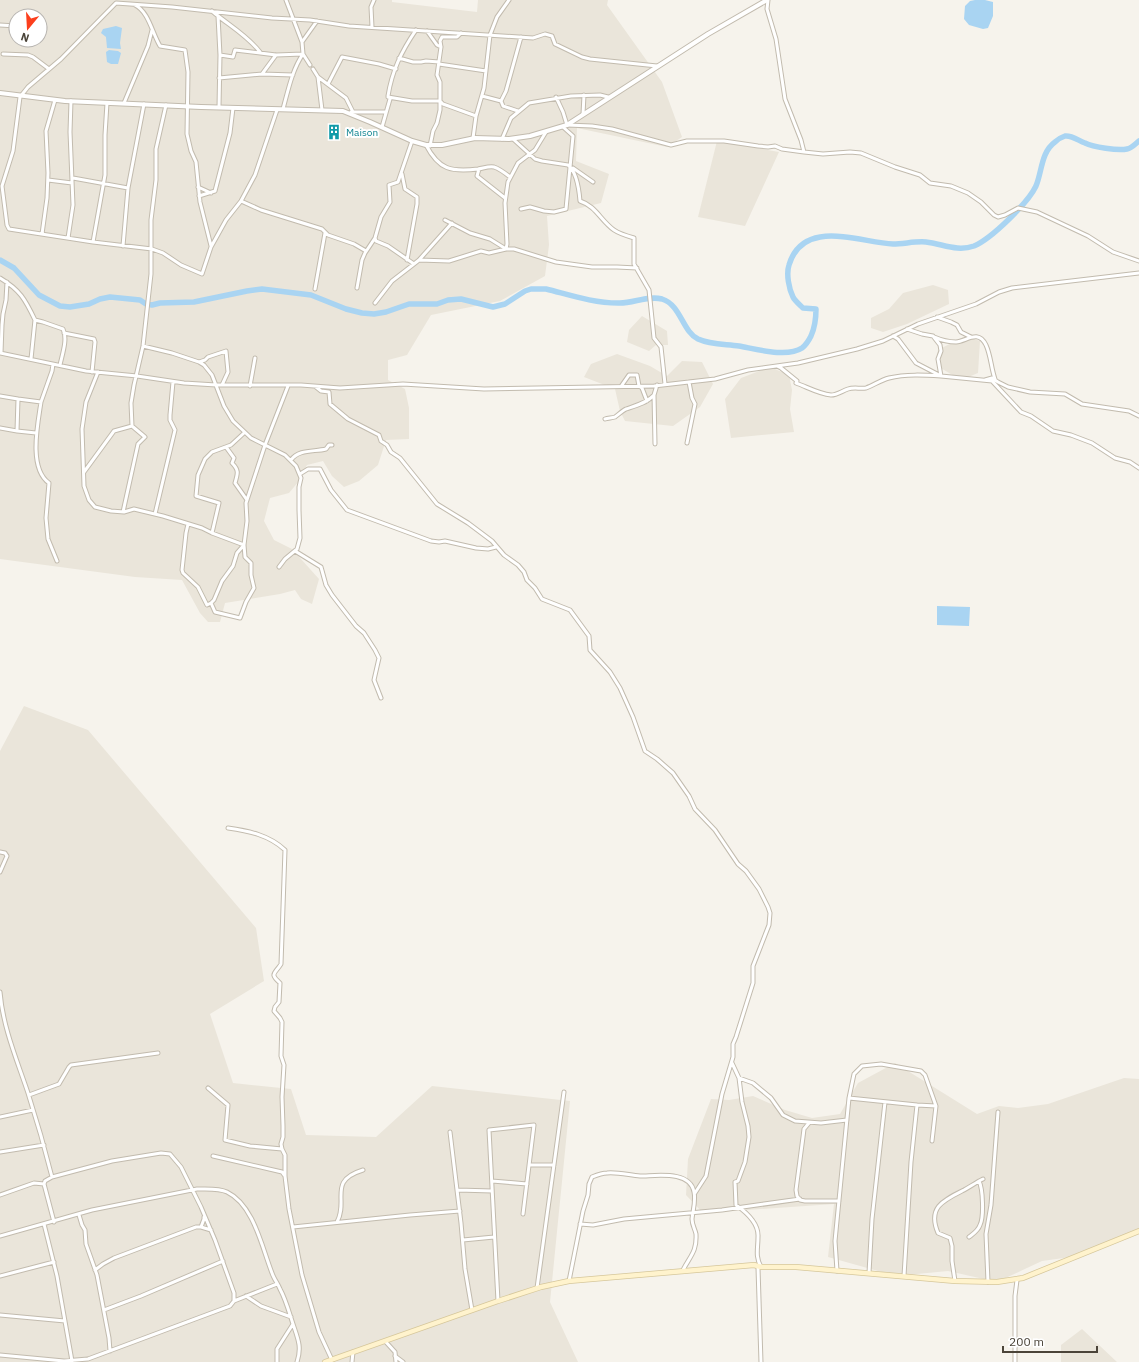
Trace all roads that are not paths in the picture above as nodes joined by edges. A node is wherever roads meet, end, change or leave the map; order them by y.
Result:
1 (286, 0) edge
2 (374, 0) edge
3 (508, 0) edge
4 (767, 0) edge
5 (117, 1) edge
6 (132, 3) junction
7 (212, 10) junction
8 (218, 16) junction
9 (294, 19) junction
10 (317, 21) junction
11 (372, 27) junction
12 (152, 29) junction
13 (416, 30) junction
14 (427, 31) junction
15 (461, 33) junction
16 (490, 35) junction
17 (521, 37) junction
18 (302, 42) junction
19 (441, 47) junction
20 (260, 53) junction
21 (3, 54) dead end
22 (303, 54) junction
23 (220, 55) junction
24 (276, 55) junction
25 (399, 58) junction
26 (439, 63) junction
27 (310, 65) dead end
28 (657, 66) junction
29 (49, 69) junction
30 (313, 69) dead end
31 (396, 69) junction
32 (486, 71) junction
33 (262, 74) junction
34 (293, 75) junction
35 (318, 77) junction
36 (219, 78) junction
37 (328, 84) junction
38 (0, 94) edge
39 (584, 95) junction
40 (20, 96) junction
41 (388, 96) junction
42 (482, 96) junction
43 (556, 97) junction
44 (608, 97) junction
45 (55, 100) junction
46 (71, 101) junction
47 (440, 101) junction
48 (501, 101) junction
49 (107, 103) junction
50 (124, 103) junction
51 (144, 104) junction
52 (166, 105) junction
53 (187, 106) junction
54 (219, 107) junction
55 (233, 108) junction
56 (283, 109) junction
57 (278, 110) junction
58 (322, 110) junction
59 (518, 111) junction
60 (346, 112) junction
61 (354, 112) junction
62 (386, 112) junction
63 (583, 114) junction
64 (476, 116) junction
65 (565, 126) junction
66 (382, 127) junction
67 (546, 132) junction
68 (473, 138) junction
69 (502, 139) junction
70 (513, 139) junction
71 (412, 141) junction
72 (428, 145) junction
73 (804, 152) junction
74 (530, 155) junction
75 (571, 167) junction
76 (478, 169) junction
77 (402, 172) junction
78 (510, 177) junction
79 (72, 178) junction
80 (48, 180) junction
81 (592, 182) dead end
82 (72, 183) junction
83 (103, 183) junction
84 (198, 186) junction
85 (1, 188) edge
86 (128, 188) junction
87 (211, 193) junction
88 (199, 196) junction
89 (505, 198) junction
90 (241, 201) junction
91 (521, 209) dead end
92 (5, 210) junction
93 (0, 211) edge
94 (445, 220) dead end
95 (452, 223) junction
96 (325, 233) junction
97 (42, 234) junction
98 (68, 238) junction
99 (375, 238) junction
100 (93, 242) junction
101 (123, 246) junction
102 (211, 247) junction
103 (152, 249) junction
104 (506, 249) junction
105 (366, 251) junction
106 (406, 260) junction
107 (419, 260) junction
108 (1139, 261) edge
109 (414, 264) junction
110 (637, 268) junction
111 (1139, 273) edge
112 (0, 278) edge
113 (7, 282) junction
114 (357, 288) dead end
115 (315, 289) dead end
116 (375, 303) dead end
117 (937, 317) junction
118 (35, 320) junction
119 (1, 325) edge
120 (907, 329) junction
121 (64, 333) junction
122 (892, 336) junction
123 (933, 336) junction
124 (971, 336) junction
125 (143, 346) junction
126 (0, 353) edge
127 (255, 358) dead end
128 (31, 359) junction
129 (200, 362) junction
130 (53, 364) junction
131 (60, 365) junction
132 (776, 366) junction
133 (92, 372) junction
134 (98, 372) junction
135 (137, 376) junction
136 (941, 376) junction
137 (995, 379) junction
138 (985, 380) junction
139 (173, 382) junction
140 (689, 382) junction
141 (998, 382) junction
142 (665, 384) junction
143 (216, 385) junction
144 (222, 385) junction
145 (657, 385) junction
146 (250, 386) junction
147 (288, 386) junction
148 (315, 386) junction
149 (622, 386) junction
150 (639, 386) junction
151 (998, 387) junction
152 (654, 395) junction
153 (0, 396) edge
154 (18, 399) junction
155 (647, 401) junction
156 (41, 402) junction
157 (1139, 416) edge
158 (605, 419) dead end
159 (132, 426) junction
160 (0, 428) edge
161 (17, 431) junction
162 (36, 433) junction
163 (244, 433) junction
164 (687, 443) dead end
165 (655, 444) dead end
166 (265, 445) junction
167 (332, 445) dead end
168 (226, 447) junction
169 (291, 460) junction
170 (1139, 468) edge
171 (83, 473) junction
172 (300, 474) junction
173 (247, 500) junction
174 (123, 512) junction
175 (155, 514) junction
176 (188, 524) junction
177 (212, 533) junction
178 (244, 545) junction
179 (496, 547) junction
180 (295, 551) junction
181 (57, 561) dead end
182 (279, 567) dead end
183 (211, 603) junction
184 (381, 698) dead end
185 (228, 828) dead end
186 (0, 852) edge
187 (0, 872) edge
188 (0, 994) edge
189 (158, 1053) dead end
190 (732, 1063) junction
191 (739, 1078) junction
192 (208, 1088) dead end
193 (564, 1092) dead end
194 (28, 1095) junction
195 (849, 1098) junction
196 (885, 1102) junction
197 (917, 1105) junction
198 (936, 1106) junction
199 (33, 1110) junction
200 (998, 1112) dead end
201 (0, 1117) edge
202 (847, 1120) junction
203 (809, 1122) junction
204 (450, 1132) dead end
205 (932, 1141) dead end
206 (44, 1145) junction
207 (282, 1149) junction
208 (0, 1152) edge
209 (213, 1156) dead end
210 (530, 1165) junction
211 (554, 1165) junction
212 (363, 1170) dead end
213 (285, 1176) junction
214 (52, 1177) junction
215 (983, 1179) dead end
216 (979, 1180) junction
217 (492, 1181) junction
218 (44, 1184) junction
219 (527, 1184) junction
220 (458, 1190) junction
221 (193, 1191) junction
222 (492, 1191) junction
223 (695, 1193) junction
224 (0, 1195) edge
225 (800, 1199) junction
226 (839, 1201) junction
227 (740, 1208) junction
228 (460, 1211) junction
229 (694, 1212) junction
230 (523, 1214) dead end
231 (79, 1215) junction
232 (204, 1215) junction
233 (54, 1222) junction
234 (337, 1222) junction
235 (44, 1224) junction
236 (580, 1224) junction
237 (201, 1227) junction
238 (293, 1227) junction
239 (211, 1230) junction
240 (1139, 1231) edge
241 (0, 1236) edge
242 (969, 1236) dead end
243 (494, 1237) junction
244 (463, 1240) junction
245 (223, 1261) junction
246 (54, 1262) junction
247 (761, 1267) junction
248 (95, 1270) junction
249 (683, 1270) junction
250 (837, 1271) junction
251 (869, 1273) junction
252 (0, 1276) edge
253 (904, 1276) junction
254 (1017, 1280) junction
255 (569, 1281) junction
256 (955, 1281) junction
257 (988, 1282) junction
258 (278, 1284) junction
259 (537, 1288) junction
260 (246, 1296) junction
261 (234, 1301) junction
262 (498, 1301) junction
263 (104, 1310) junction
264 (472, 1310) junction
265 (0, 1315) edge
266 (291, 1316) junction
267 (65, 1321) junction
268 (293, 1324) junction
269 (385, 1341) junction
270 (110, 1351) junction
271 (353, 1352) junction
272 (0, 1355) edge
273 (395, 1356) junction
274 (332, 1360) junction
275 (72, 1361) junction
276 (88, 1361) edge
277 (276, 1362) edge
278 (296, 1362) edge
279 (325, 1362) edge
280 (352, 1362) edge
281 (396, 1362) edge
282 (403, 1362) edge
283 (761, 1362) edge
284 (1015, 1362) edge

1 - 9 street
2 - 11 street
3 - 16 street
4 - 28 street
4 - 73 street
5 - 6 street
5 - 29 street
6 - 7 street
6 - 12 street
7 - 8 street
7 - 9 street
8 - 20 street
8 - 23 street
9 - 10 street
9 - 18 street
10 - 11 street
10 - 18 street
11 - 13 street
12 - 50 street
12 - 53 street
13 - 14 street
13 - 25 street
14 - 15 street
14 - 19 street
15 - 16 street
15 - 19 street
16 - 17 street
16 - 32 street
17 - 28 street
17 - 48 street
18 - 22 street
19 - 26 street
20 - 23 street
20 - 24 street
21 - 29 street
22 - 24 street
22 - 27 street
22 - 34 street
23 - 36 street
24 - 33 street
25 - 26 street
25 - 31 street
26 - 32 street
26 - 47 street
28 - 44 street
29 - 40 street
30 - 35 street
31 - 37 street
31 - 41 street
32 - 42 street
33 - 34 street
33 - 36 street
34 - 56 street
35 - 37 street
35 - 58 street
36 - 54 street
37 - 61 street
38 - 40 street
39 - 43 street
39 - 44 street
39 - 63 street
40 - 45 street
40 - 85 street
41 - 47 street
41 - 62 street
42 - 48 street
42 - 64 street
43 - 59 street
43 - 65 street
44 - 63 street
45 - 46 street
45 - 80 street
46 - 49 street
46 - 79 street
47 - 64 street
47 - 72 street
48 - 59 street
49 - 50 street
49 - 83 street
50 - 51 street
51 - 52 street
51 - 86 street
52 - 53 street
52 - 103 street
53 - 54 street
53 - 84 street
54 - 55 street
55 - 57 street
55 - 87 street
56 - 57 street
56 - 58 street
57 - 90 street
58 - 60 street
59 - 69 street
60 - 61 street
60 - 66 street
61 - 62 street
62 - 66 street
63 - 65 street
64 - 68 street
65 - 67 street
65 - 73 street
65 - 75 street
66 - 71 street
67 - 70 street
67 - 74 street
68 - 69 street
68 - 72 street
69 - 70 street
70 - 74 street
71 - 72 street
71 - 77 street
72 - 76 street
73 - 108 street
74 - 75 street
74 - 78 street
75 - 81 street
75 - 91 street
75 - 110 street
76 - 78 street
76 - 89 street
77 - 99 street
77 - 106 street
78 - 89 street
79 - 82 street
79 - 83 street
80 - 82 street
80 - 97 street
82 - 98 street
83 - 86 street
83 - 100 street
84 - 87 street
84 - 88 street
85 - 92 street
86 - 101 street
87 - 88 street
88 - 102 street
89 - 104 street
90 - 96 street
90 - 102 street
92 - 93 street
92 - 97 street
94 - 95 street
95 - 104 street
95 - 107 street
96 - 105 street
96 - 115 street
97 - 98 street
98 - 100 street
99 - 105 street
99 - 106 street
100 - 101 street
101 - 103 street
102 - 103 street
103 - 125 street
104 - 107 street
104 - 110 street
105 - 114 street
106 - 109 street
107 - 109 street
109 - 116 street
110 - 142 street
111 - 117 street
112 - 113 street
113 - 118 street
113 - 119 street
117 - 120 street
117 - 124 street
118 - 121 street
118 - 128 street
119 - 126 street
120 - 122 street
120 - 123 street
121 - 131 street
121 - 133 street
122 - 132 street
122 - 136 street
123 - 124 street
123 - 136 street
124 - 137 street
125 - 129 street
125 - 135 street
126 - 128 street
127 - 146 street
128 - 130 street
129 - 143 street
129 - 144 street
130 - 131 street
130 - 156 street
131 - 133 street
132 - 136 street
132 - 140 street
133 - 134 street
134 - 135 street
134 - 171 street
135 - 139 street
135 - 159 street
136 - 138 street
137 - 138 street
137 - 141 street
138 - 151 street
139 - 143 street
139 - 175 street
140 - 142 street
140 - 164 street
141 - 151 street
141 - 157 street
142 - 145 street
143 - 144 street
143 - 163 street
144 - 146 street
145 - 150 street
145 - 152 street
146 - 147 street
147 - 148 street
147 - 166 street
148 - 149 street
148 - 179 street
149 - 150 street
149 - 150 street
150 - 155 street
151 - 170 street
152 - 155 street
152 - 165 street
153 - 154 street
154 - 156 street
154 - 161 street
155 - 158 street
156 - 162 street
159 - 171 street
159 - 174 street
160 - 161 street
161 - 162 street
162 - 181 street
163 - 166 street
163 - 168 street
166 - 169 street
166 - 173 street
167 - 169 street
168 - 173 street
168 - 177 street
169 - 172 street
171 - 174 street
172 - 179 street
172 - 180 street
173 - 178 street
174 - 175 street
175 - 176 street
176 - 177 street
176 - 183 street
177 - 178 street
178 - 183 street
178 - 183 street
179 - 190 street
180 - 182 street
180 - 184 street
185 - 207 street
186 - 187 street
188 - 194 street
189 - 194 street
190 - 191 street
190 - 223 street
191 - 203 street
191 - 227 street
192 - 207 street
193 - 211 street
194 - 199 street
195 - 196 street
195 - 198 street
195 - 202 street
196 - 197 street
196 - 251 street
197 - 198 street
197 - 253 street
198 - 205 street
199 - 201 street
199 - 206 street
200 - 257 street
202 - 203 street
202 - 226 street
203 - 225 street
204 - 220 street
206 - 208 street
206 - 214 street
207 - 213 street
209 - 213 street
210 - 211 street
210 - 217 street
210 - 219 street
211 - 259 street
212 - 234 street
213 - 238 street
214 - 218 street
214 - 221 street
215 - 216 street
216 - 242 street
216 - 256 street
217 - 219 street
217 - 222 street
218 - 224 street
218 - 233 street
219 - 230 street
220 - 222 street
220 - 228 street
221 - 231 street
221 - 232 street
221 - 258 street
222 - 243 street
223 - 229 street
223 - 236 street
225 - 226 street
225 - 227 street
226 - 250 street
227 - 229 street
227 - 247 street
228 - 234 street
228 - 244 street
229 - 236 street
229 - 249 street
231 - 233 street
231 - 248 street
232 - 237 street
232 - 239 street
233 - 235 street
234 - 238 street
235 - 241 street
235 - 246 street
236 - 255 street
237 - 239 street
237 - 248 street
238 - 274 street
239 - 245 street
240 - 254 main road
243 - 244 street
243 - 262 street
244 - 264 street
245 - 261 street
245 - 263 street
246 - 252 street
246 - 267 street
247 - 249 main road
247 - 250 main road
247 - 283 street
248 - 263 street
249 - 255 main road
250 - 251 main road
251 - 253 main road
253 - 256 main road
254 - 257 main road
254 - 284 street
255 - 259 main road
256 - 257 main road
258 - 260 street
258 - 266 street
259 - 262 main road
260 - 261 street
260 - 266 street
261 - 270 street
262 - 264 main road
263 - 270 street
264 - 269 main road
265 - 267 street
266 - 268 street
267 - 275 street
268 - 277 street
268 - 278 street
269 - 271 main road
269 - 273 street
270 - 276 street
271 - 274 main road
271 - 280 street
272 - 275 street
273 - 281 street
273 - 282 street
274 - 279 main road
275 - 276 street

